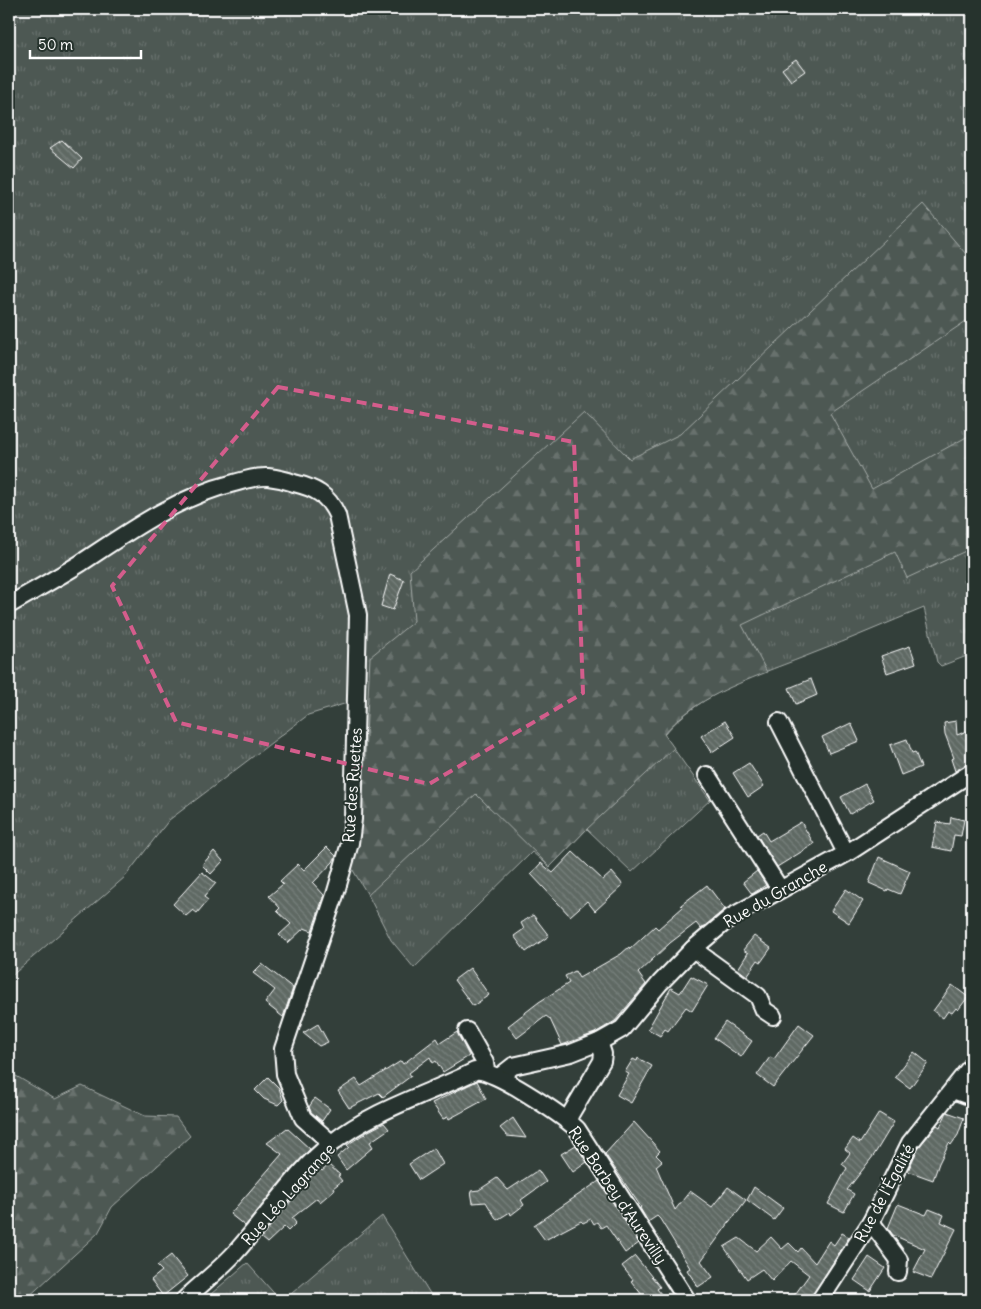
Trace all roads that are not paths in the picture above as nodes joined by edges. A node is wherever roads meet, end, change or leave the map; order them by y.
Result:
1 (9, 605) edge
2 (779, 722) dead end
3 (972, 772) edge
4 (707, 775) dead end
5 (846, 854) junction
6 (780, 890) junction
7 (692, 948) junction
8 (773, 1016) dead end
9 (466, 1031) dead end
10 (599, 1042) junction
11 (972, 1065) edge
12 (492, 1074) junction
13 (953, 1090) junction
14 (972, 1096) edge
15 (567, 1120) junction
16 (331, 1143) junction
17 (871, 1222) junction
18 (898, 1272) dead end
19 (184, 1300) edge
20 (687, 1300) edge
21 (820, 1300) edge

1 - 16 street, Rue des Ruettes
2 - 5 street
3 - 5 street, Rue du Granche
4 - 6 street
5 - 6 street, Rue du Granche
6 - 7 street, Rue du Granche
7 - 8 street
7 - 10 street, Rue du Granche
9 - 12 street
10 - 12 street, Rue du Granche
10 - 15 street
11 - 13 street, Rue de l'Égalité
12 - 15 street, Rue Barbey d'Aurevilly
12 - 16 street, Rue Léo Lagrange
13 - 14 street
13 - 17 street, Rue de l'Égalité
15 - 20 street, Rue Barbey d'Aurevilly
16 - 19 street, Rue Léo Lagrange
17 - 18 street
17 - 21 street, Rue de l'Égalité

